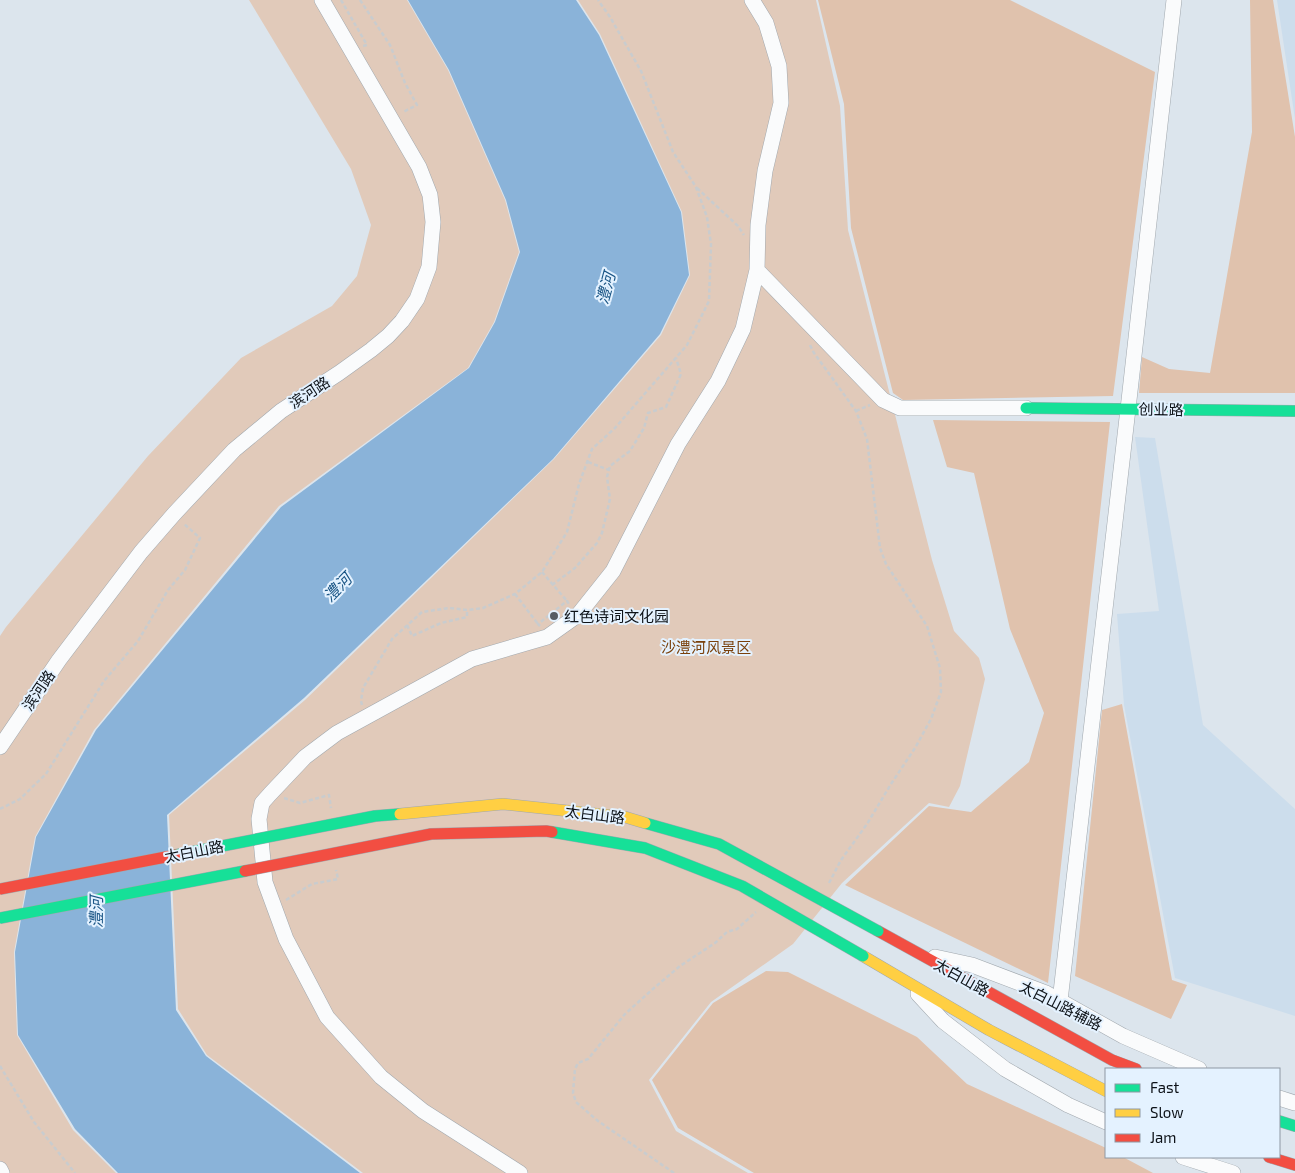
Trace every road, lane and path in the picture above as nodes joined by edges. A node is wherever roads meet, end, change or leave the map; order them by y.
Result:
1 (322, 0) edge
2 (360, 0) edge
3 (598, 0) edge
4 (752, 0) edge
5 (1174, 0) edge
6 (417, 105) dead end
7 (696, 187) junction
8 (757, 253) junction
9 (757, 270) junction
10 (809, 344) dead end
11 (676, 358) junction
12 (1026, 408) joint
13 (1128, 409) junction
14 (1295, 411) edge
15 (588, 462) junction
16 (609, 470) junction
17 (174, 514) junction
18 (542, 572) junction
19 (552, 584) junction
20 (515, 594) junction
21 (567, 601) dead end
22 (467, 610) junction
23 (538, 624) dead end
24 (407, 625) junction
25 (366, 718) junction
26 (0, 747) edge
27 (329, 795) dead end
28 (300, 802) dead end
29 (0, 809) edge
30 (338, 879) dead end
31 (0, 889) edge
32 (820, 900) junction
33 (768, 901) junction
34 (273, 905) junction
35 (0, 918) edge
36 (919, 954) junction
37 (907, 982) junction
38 (1060, 1001) junction
39 (0, 1066) edge
40 (1133, 1068) edge
41 (1197, 1068) edge
42 (1105, 1090) edge
43 (1280, 1098) edge
44 (1295, 1103) edge
45 (1280, 1121) edge
46 (1105, 1122) edge
47 (1295, 1126) edge
48 (1186, 1158) edge
49 (1272, 1158) edge
50 (1295, 1165) edge
51 (0, 1169) edge
52 (2, 1173) edge
53 (75, 1173) edge
54 (520, 1173) edge
55 (674, 1173) edge
56 (1233, 1173) edge

1 - 17 street, 滨河路
2 - 6 path
3 - 7 path
4 - 8 street
5 - 13 street
7 - 8 path
7 - 11 path
8 - 9 street
9 - 12 street
9 - 25 street
10 - 32 path
11 - 15 path
11 - 16 path
12 - 13 main road, 创业路
13 - 14 main road, 创业路
13 - 38 street
15 - 16 path
15 - 18 path
16 - 19 path
17 - 26 street, 滨河路
17 - 29 path
18 - 19 path
18 - 20 path
19 - 21 path
20 - 22 path
20 - 23 path
22 - 24 path
22 - 24 path
24 - 25 path
25 - 34 street
27 - 28 path
30 - 34 path
31 - 32 main road, 太白山路, bridge
32 - 36 main road, 太白山路, bridge
33 - 35 main road, 太白山路, bridge
33 - 37 main road, 太白山路, bridge
33 - 55 path
34 - 54 street
36 - 38 street, 太白山路辅路
36 - 40 main road, 太白山路
37 - 42 main road, 太白山路
37 - 46 street
38 - 41 street, 太白山路辅路
39 - 53 path
43 - 44 street
45 - 47 main road
48 - 56 street
49 - 50 main road
51 - 52 street

